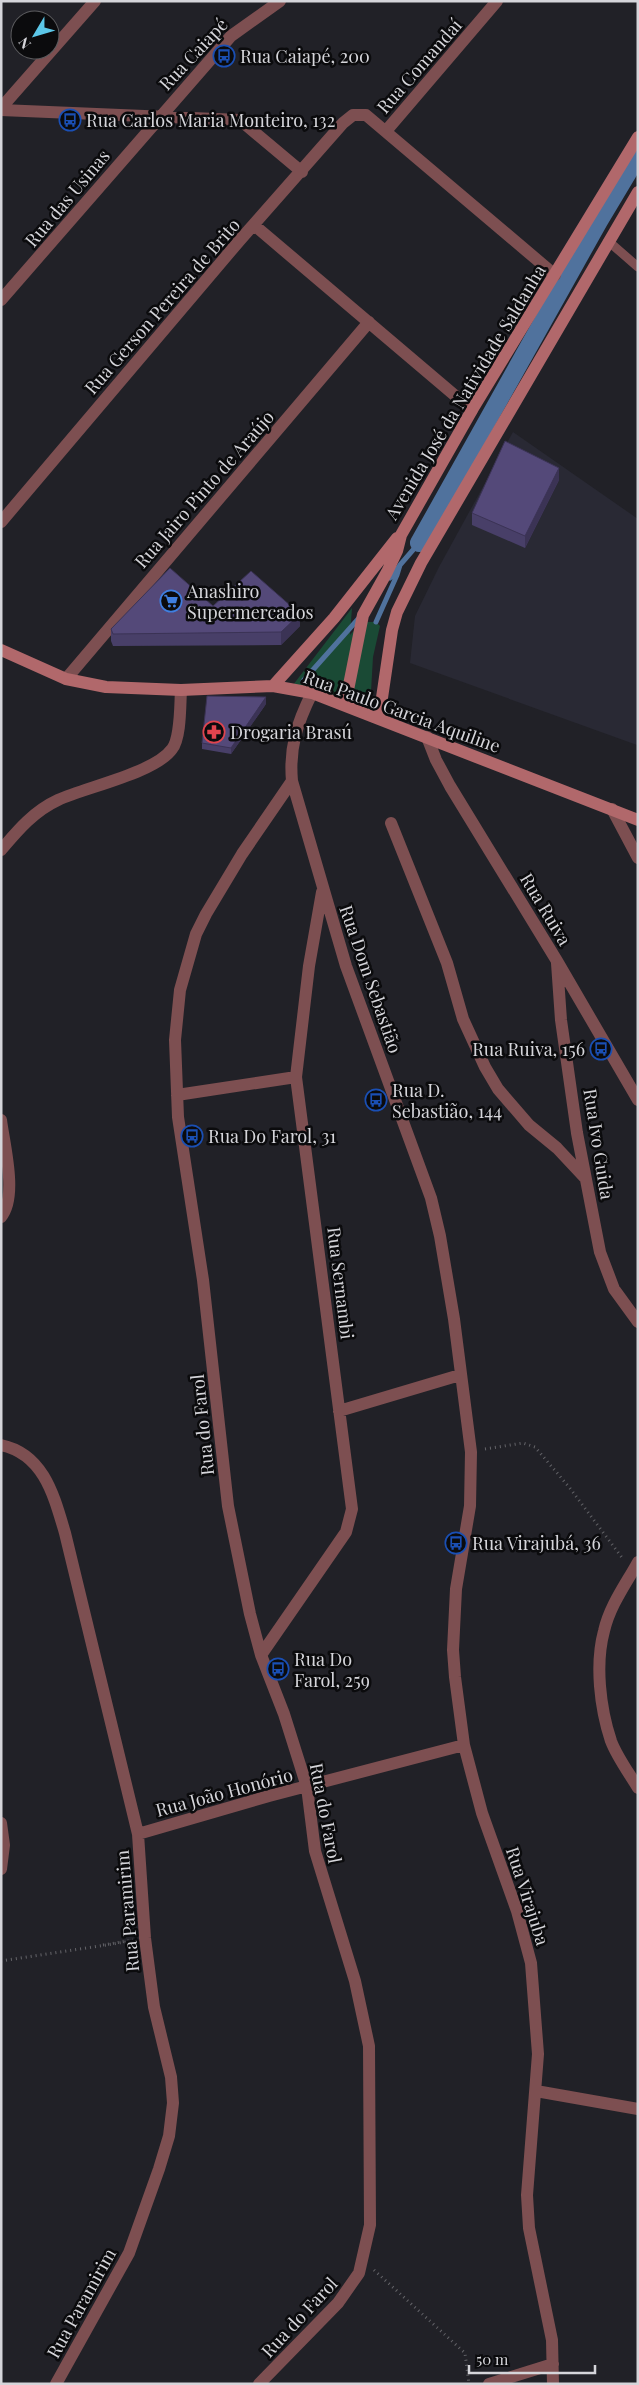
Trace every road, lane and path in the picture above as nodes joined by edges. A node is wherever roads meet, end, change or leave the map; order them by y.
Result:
1 (95, 1) edge
2 (280, 1) edge
3 (497, 1) edge
4 (1, 109) edge
5 (159, 117) junction
6 (386, 131) junction
7 (638, 137) edge
8 (302, 172) junction
9 (638, 192) edge
10 (254, 225) junction
11 (608, 241) junction
12 (638, 268) edge
13 (555, 275) junction
14 (1, 300) edge
15 (369, 322) junction
16 (472, 410) junction
17 (1, 522) edge
18 (401, 535) junction
19 (1, 650) edge
20 (66, 679) junction
21 (273, 686) junction
22 (181, 690) junction
23 (312, 693) junction
24 (345, 705) junction
25 (380, 718) junction
26 (427, 737) junction
27 (292, 781) junction
28 (612, 810) junction
29 (638, 820) edge
30 (391, 823) dead end
31 (1, 850) edge
32 (638, 858) edge
33 (322, 890) junction
34 (557, 961) junction
35 (296, 1077) junction
36 (177, 1095) junction
37 (638, 1100) edge
38 (1, 1120) edge
39 (586, 1179) junction
40 (1, 1217) edge
41 (638, 1322) edge
42 (460, 1375) junction
43 (339, 1411) junction
44 (1, 1445) edge
45 (471, 1452) junction
46 (635, 1566) edge
47 (261, 1655) junction
48 (464, 1745) junction
49 (306, 1788) junction
50 (638, 1788) edge
51 (1, 1823) edge
52 (138, 1834) junction
53 (1, 1868) edge
54 (145, 1938) junction
55 (104, 1946) dead end
56 (1, 1961) edge
57 (536, 2090) junction
58 (638, 2109) edge
59 (362, 2260) junction
60 (553, 2364) junction
61 (56, 2384) edge
62 (259, 2384) edge
63 (469, 2384) edge
64 (489, 2384) edge
65 (553, 2384) edge

1 - 4 street
2 - 5 street, Rua Caiapé
3 - 6 street, Rua Comandaí
4 - 5 street
5 - 8 street
5 - 14 street, Rua das Usinas
6 - 8 street, Rua Gerson Pereira de Brito
6 - 13 street
7 - 13 street, Avenida José da Natividade Saldanha
8 - 10 street, Rua Gerson Pereira de Brito
9 - 11 street
10 - 15 street
10 - 17 street, Rua Gerson Pereira de Brito
11 - 12 lane
11 - 25 street
13 - 16 street, Avenida José da Natividade Saldanha
15 - 16 street
15 - 20 street, Rua Jairo Pinto de Araújo
16 - 18 street, Avenida José da Natividade Saldanha
18 - 21 street
18 - 24 street, Avenida José da Natividade Saldanha
19 - 20 street, Rua Paulo Garcia Aquiline
20 - 22 street, Rua Paulo Garcia Aquiline
21 - 22 street, Rua Paulo Garcia Aquiline
21 - 23 street, Rua Paulo Garcia Aquiline
22 - 31 street
23 - 24 street, Rua Paulo Garcia Aquiline
23 - 27 street, Rua Dom Sebastião
24 - 25 street, Rua Paulo Garcia Aquiline
25 - 26 street, Rua Paulo Garcia Aquiline
26 - 28 street, Rua Paulo Garcia Aquiline
26 - 34 street, Rua Ruiva
27 - 33 street, Rua Dom Sebastião
27 - 36 street, Rua do Farol
28 - 29 street, Rua Paulo Garcia Aquiline
28 - 32 street
30 - 39 street
33 - 35 street, Rua Sernambi
33 - 42 street, Rua Dom Sebastião
34 - 37 street, Rua Ruiva
34 - 39 street, Rua Ivo Guida
35 - 36 street
35 - 43 street, Rua Sernambi
36 - 47 street, Rua do Farol
38 - 40 street
39 - 41 street, Rua Ivo Guida
42 - 43 street
42 - 45 street, Rua Dom Sebastião
43 - 47 street, Rua Sernambi
44 - 52 street, Rua Paramirim
45 - 46 path
45 - 48 street, Rua Virajuba
46 - 50 street
47 - 49 street, Rua do Farol
48 - 49 street, Rua João Honório
48 - 57 street, Rua Virajuba
49 - 52 street, Rua João Honório
49 - 59 street, Rua do Farol
51 - 53 street
52 - 54 street, Rua Paramirim
54 - 55 path
54 - 56 path
54 - 61 street, Rua Paramirim
57 - 58 street
57 - 60 street, Rua Virajuba
59 - 62 street, Rua do Farol
59 - 63 path
60 - 64 street
60 - 65 street, Rua Virajuba

